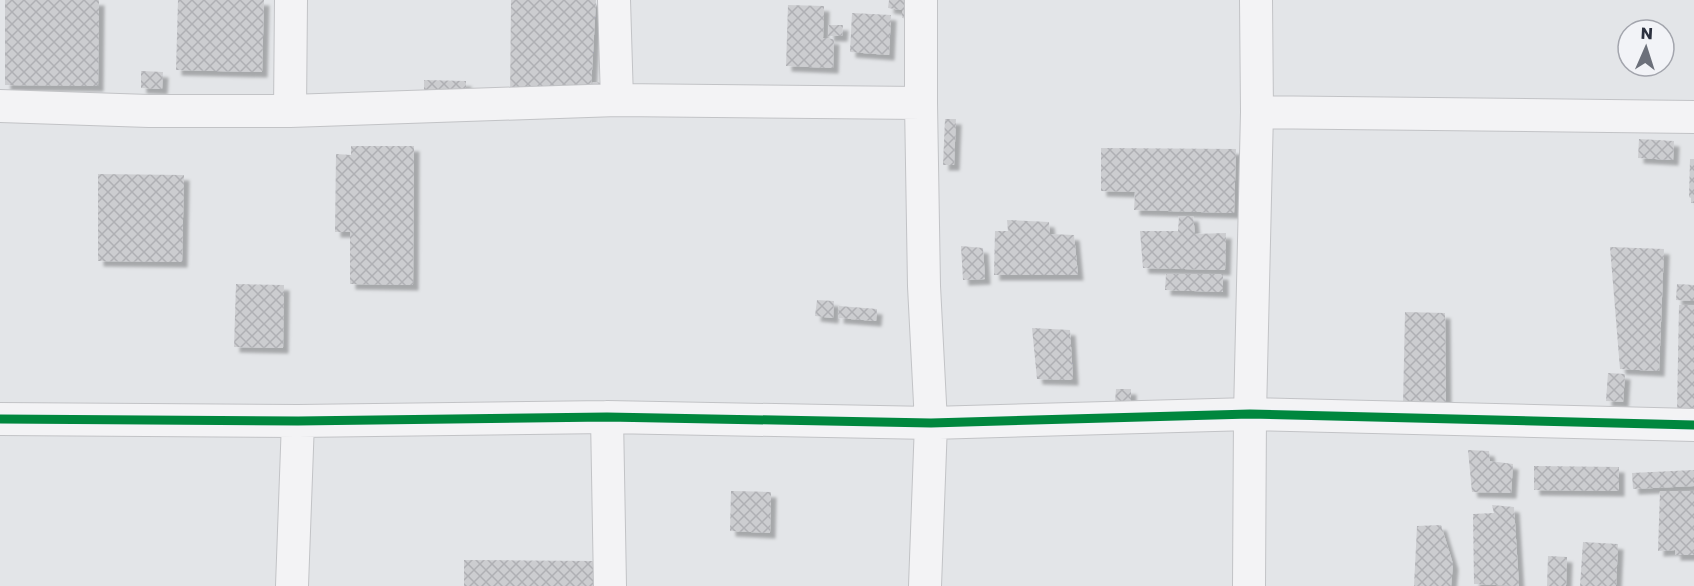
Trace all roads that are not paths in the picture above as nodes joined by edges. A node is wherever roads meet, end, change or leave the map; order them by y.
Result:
1 (291, 0) edge
2 (614, 0) edge
3 (921, 0) edge
4 (1256, 0) edge
5 (617, 100) junction
6 (921, 103) junction
7 (0, 106) edge
8 (290, 111) junction
9 (1257, 112) junction
10 (1694, 117) edge
11 (1250, 414) junction
12 (607, 417) junction
13 (0, 419) edge
14 (298, 421) junction
15 (932, 423) junction
16 (1694, 425) edge
17 (292, 586) edge
18 (610, 586) edge
19 (925, 586) edge
20 (1249, 586) edge

1 - 8 street
2 - 5 street
3 - 6 street
4 - 9 street
5 - 6 street
5 - 8 street
6 - 15 street
7 - 8 street
9 - 10 street
9 - 11 street
11 - 15 street
11 - 16 street
11 - 20 street
12 - 14 street
12 - 15 street
12 - 18 street
13 - 14 street
14 - 17 street
15 - 19 street

